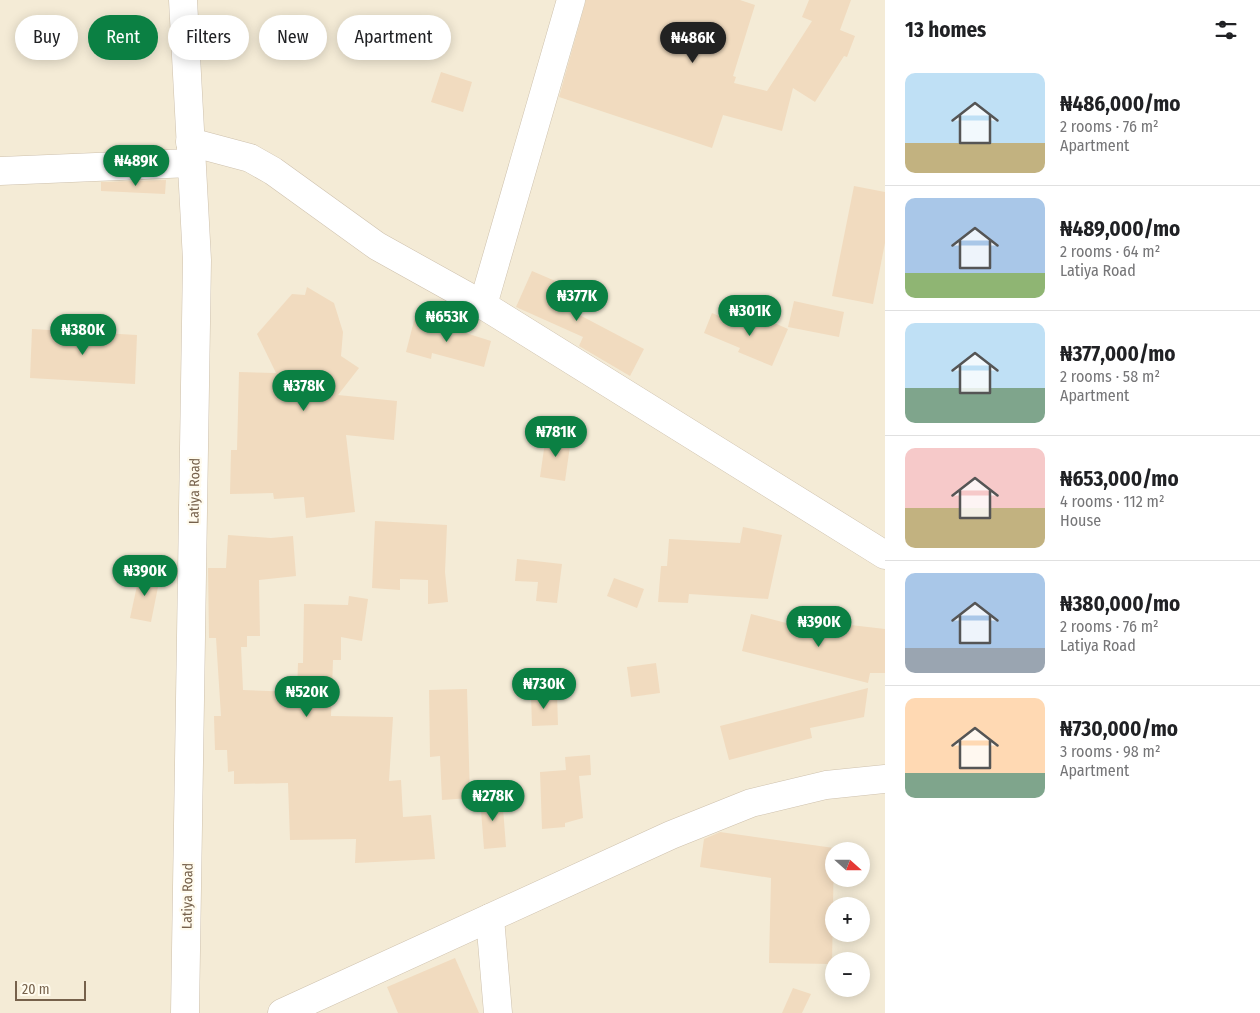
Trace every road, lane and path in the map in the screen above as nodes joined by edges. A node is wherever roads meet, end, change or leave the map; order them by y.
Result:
1 (184, 0) edge
2 (571, 0) edge
3 (191, 153) junction
4 (0, 171) edge
5 (483, 305) junction
6 (885, 555) edge
7 (885, 779) edge
8 (490, 918) junction
9 (185, 1013) edge
10 (282, 1013) edge
11 (498, 1013) edge

1 - 3 street, Latiya Road
2 - 5 street
3 - 4 street
3 - 5 street
3 - 9 street, Latiya Road
5 - 6 street
7 - 8 street
8 - 10 street
8 - 11 street

